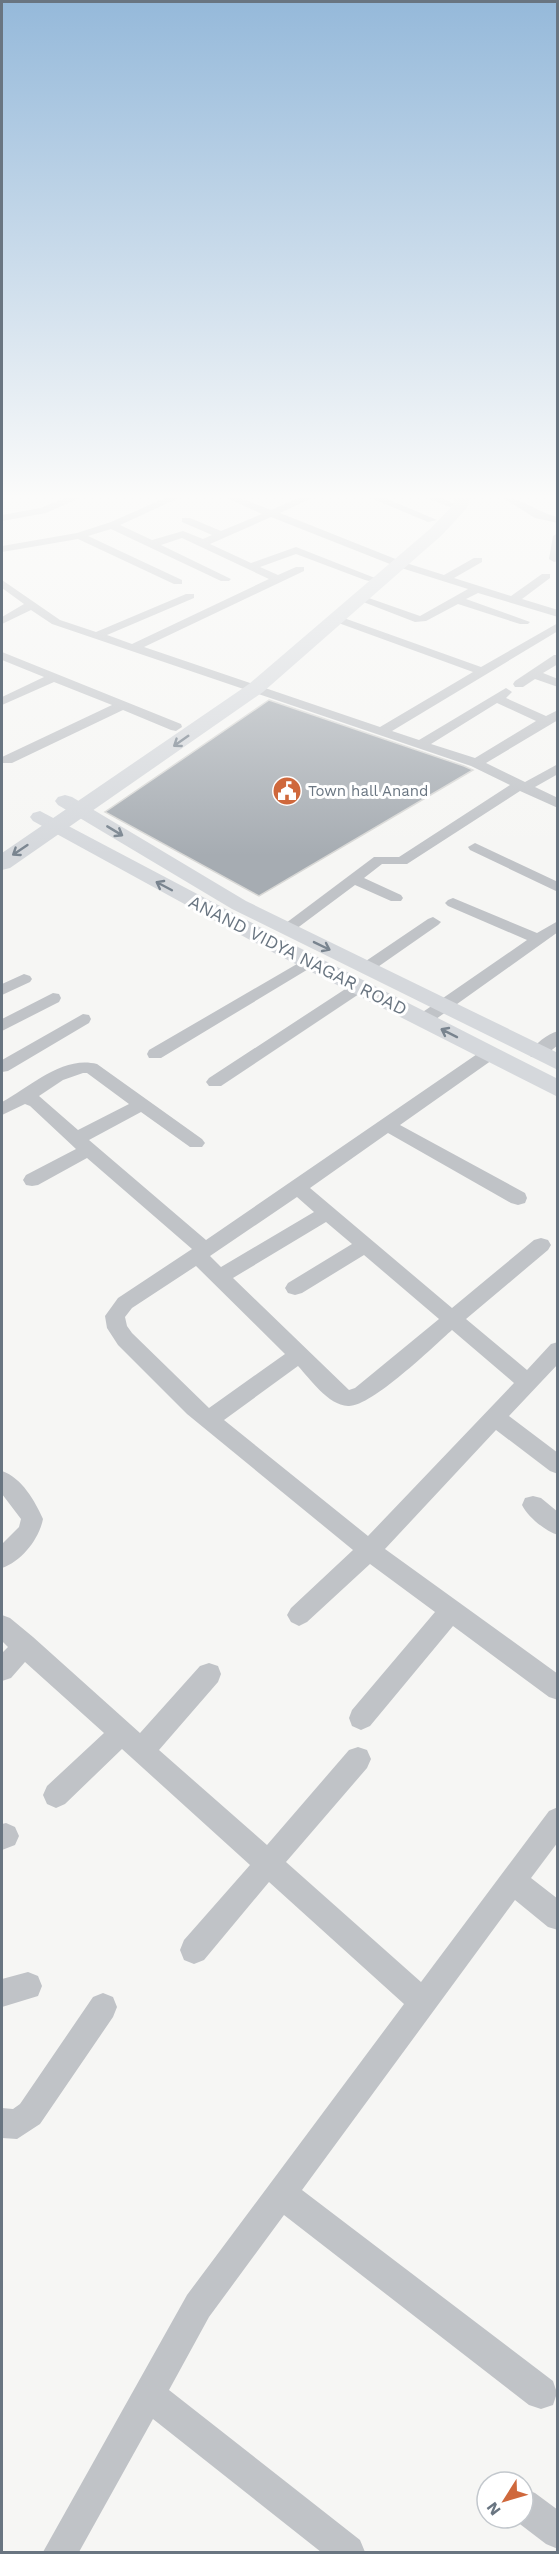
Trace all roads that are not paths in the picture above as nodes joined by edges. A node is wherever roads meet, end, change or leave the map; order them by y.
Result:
1 (49, 617) edge
2 (140, 617) edge
3 (198, 617) edge
4 (326, 617) edge
5 (410, 617) edge
6 (425, 617) edge
7 (510, 617) edge
8 (337, 619) joint
9 (524, 622) dead end
10 (558, 626) edge
11 (98, 635) junction
12 (135, 647) junction
13 (2, 656) edge
14 (558, 658) edge
15 (482, 671) junction
16 (534, 674) junction
17 (54, 677) junction
18 (558, 683) edge
19 (519, 684) dead end
20 (250, 686) junction
21 (2, 701) edge
22 (123, 705) junction
23 (553, 718) edge
24 (176, 727) junction
25 (382, 731) junction
26 (421, 744) junction
27 (7, 760) dead end
28 (476, 764) junction
29 (558, 768) edge
30 (522, 787) junction
31 (558, 804) edge
32 (73, 805) junction
33 (48, 822) junction
34 (2, 845) edge
35 (475, 847) dead end
36 (2, 863) edge
37 (355, 880) junction
38 (558, 888) edge
39 (396, 898) dead end
40 (453, 903) dead end
41 (433, 922) dead end
42 (558, 925) edge
43 (287, 929) junction
44 (538, 939) junction
45 (309, 962) junction
46 (362, 977) junction
47 (24, 979) dead end
48 (2, 990) edge
49 (53, 998) dead end
50 (442, 1006) junction
51 (83, 1019) dead end
52 (423, 1020) junction
53 (2, 1026) edge
54 (558, 1036) edge
55 (537, 1053) junction
56 (155, 1054) dead end
57 (489, 1054) junction
58 (558, 1063) edge
59 (2, 1067) edge
60 (215, 1082) dead end
61 (558, 1089) edge
62 (25, 1097) junction
63 (142, 1104) junction
64 (2, 1109) edge
65 (387, 1125) junction
66 (196, 1143) dead end
67 (82, 1144) junction
68 (32, 1180) dead end
69 (298, 1188) junction
70 (518, 1198) dead end
71 (327, 1213) junction
72 (366, 1245) junction
73 (541, 1245) dead end
74 (201, 1252) junction
75 (219, 1277) junction
76 (295, 1288) dead end
77 (453, 1320) junction
78 (298, 1355) junction
79 (555, 1357) edge
80 (527, 1382) junction
81 (494, 1417) junction
82 (208, 1420) junction
83 (558, 1465) edge
84 (2, 1480) edge
85 (533, 1506) dead end
86 (558, 1526) edge
87 (369, 1550) junction
88 (2, 1558) edge
89 (451, 1611) junction
90 (299, 1615) dead end
91 (2, 1626) edge
92 (25, 1645) junction
93 (2, 1670) edge
94 (209, 1674) dead end
95 (558, 1689) edge
96 (361, 1718) dead end
97 (122, 1732) junction
98 (142, 1750) junction
99 (358, 1759) dead end
100 (56, 1796) dead end
101 (558, 1820) edge
102 (269, 1863) junction
103 (513, 1881) junction
104 (558, 1917) edge
105 (194, 1950) dead end
106 (28, 1986) dead end
107 (2, 1993) edge
108 (423, 2002) junction
109 (103, 2007) dead end
110 (2, 2123) edge
111 (282, 2193) junction
112 (541, 2393) dead end
113 (149, 2395) junction
114 (535, 2514) edge
115 (558, 2532) edge
116 (60, 2553) edge
117 (348, 2553) edge

1 - 11 street
2 - 11 street
3 - 12 street
4 - 20 main road
5 - 6 street
7 - 9 street
8 - 15 street
8 - 20 main road
10 - 15 street
11 - 12 street
12 - 20 street
13 - 17 street
14 - 16 street
15 - 25 street
16 - 18 street
16 - 19 street
17 - 21 street
17 - 22 street
20 - 24 main road
20 - 25 street
20 -> 32 main road
22 - 24 street
22 - 27 street
23 - 26 street
23 - 28 street
24 - 32 main road
25 - 26 street
26 - 28 street
28 - 30 street
29 - 30 street
30 - 31 street
30 - 37 street
32 - 33 main road
32 -> 43 main road, ANAND VIDYA NAGAR ROAD
33 - 34 main road
33 -> 36 main road
45 -> 33 main road, ANAND VIDYA NAGAR ROAD
35 - 38 street
37 - 39 street
37 - 43 street
40 - 44 street
41 - 46 street
42 - 44 street
43 -> 46 main road, ANAND VIDYA NAGAR ROAD
44 - 50 street
45 - 46 main road, ANAND VIDYA NAGAR ROAD
45 - 56 street
46 - 50 main road, ANAND VIDYA NAGAR ROAD
46 - 52 main road, ANAND VIDYA NAGAR ROAD
46 - 60 street
47 - 48 street
49 - 53 street
50 - 52 street
50 - 55 main road, ANAND VIDYA NAGAR ROAD
51 - 59 street
57 -> 52 main road, ANAND VIDYA NAGAR ROAD
54 - 55 street
55 - 58 main road, ANAND VIDYA NAGAR ROAD
57 - 61 main road, ANAND VIDYA NAGAR ROAD
57 - 65 street
62 - 63 street
62 - 64 street
62 - 67 street
63 - 66 street
63 - 67 street
65 - 69 street
65 - 70 street
67 - 68 street
67 - 74 street
69 - 71 street
69 - 74 street
71 - 72 street
71 - 75 street
72 - 76 street
72 - 77 street
73 - 77 street
74 - 75 street
74 - 82 street
75 - 78 street
77 - 78 street
77 - 80 street
78 - 82 street
79 - 80 street
80 - 81 street
81 - 83 street
81 - 87 street
82 - 87 street
84 - 88 street
85 - 86 street
87 - 89 street
87 - 90 street
89 - 95 street
89 - 96 street
91 - 92 street
92 - 93 street
92 - 97 street
94 - 98 street
97 - 98 street
97 - 100 street
98 - 102 street
99 - 102 street
101 - 103 street
102 - 105 street
102 - 108 street
103 - 104 street
103 - 108 street
106 - 107 street
108 - 111 street
109 - 110 street
111 - 112 street
111 - 113 street
113 - 116 street
113 - 117 street
114 - 115 street

